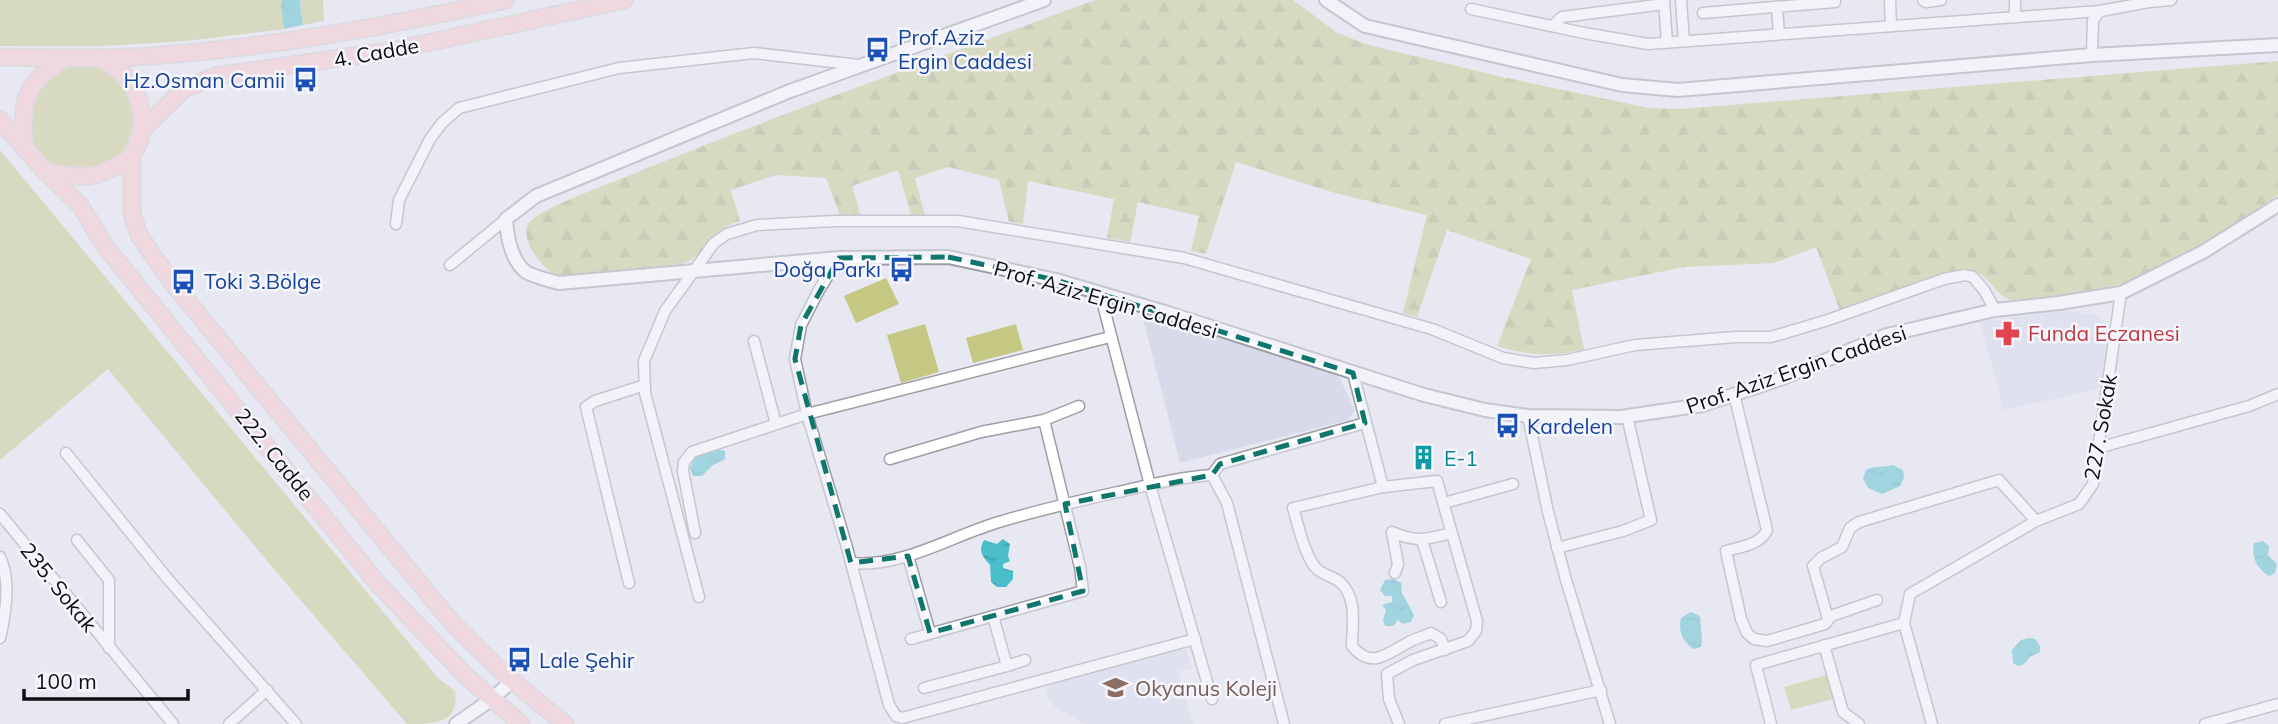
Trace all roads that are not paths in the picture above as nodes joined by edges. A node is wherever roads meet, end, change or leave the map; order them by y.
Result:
1 (506, 0) edge
2 (624, 0) edge
3 (1044, 0) edge
4 (1326, 0) edge
5 (1681, 0) edge
6 (1835, 0) edge
7 (1890, 0) edge
8 (1923, 0) edge
9 (1941, 0) edge
10 (2015, 0) edge
11 (2171, 0) edge
12 (2149, 1) edge
13 (1664, 2) edge
14 (1777, 7) junction
15 (1471, 9) dead end
16 (2101, 11) junction
17 (1703, 13) dead end
18 (2015, 17) junction
19 (1552, 26) junction
20 (1891, 26) junction
21 (1779, 34) junction
22 (1684, 41) junction
23 (1667, 42) junction
24 (2278, 45) edge
25 (2092, 55) junction
26 (0, 57) edge
27 (66, 57) junction
28 (97, 57) junction
29 (860, 65) junction
30 (0, 120) edge
31 (143, 129) junction
32 (24, 148) junction
33 (132, 157) junction
34 (44, 170) junction
35 (2278, 205) edge
36 (506, 219) junction
37 (396, 224) dead end
38 (839, 258) junction
39 (450, 265) dead end
40 (694, 272) junction
41 (1100, 293) junction
42 (2121, 293) junction
43 (1995, 310) junction
44 (1110, 337) junction
45 (754, 341) dead end
46 (1353, 373) junction
47 (645, 385) junction
48 (1734, 394) junction
49 (2278, 394) edge
50 (1079, 406) dead end
51 (807, 414) junction
52 (1528, 416) junction
53 (1627, 416) junction
54 (1044, 420) junction
55 (1365, 423) junction
56 (776, 424) junction
57 (2098, 448) junction
58 (66, 453) dead end
59 (890, 459) dead end
60 (1212, 475) junction
61 (1513, 484) dead end
62 (1150, 485) junction
63 (1383, 486) junction
64 (1444, 503) junction
65 (1065, 505) junction
66 (0, 514) edge
67 (2036, 521) junction
68 (695, 533) dead end
69 (1452, 533) junction
70 (77, 540) dead end
71 (1422, 540) junction
72 (1557, 548) junction
73 (908, 556) junction
74 (0, 557) edge
75 (851, 563) junction
76 (1395, 573) dead end
77 (629, 583) dead end
78 (699, 597) dead end
79 (1877, 600) dead end
80 (1441, 602) dead end
81 (993, 616) junction
82 (1828, 619) junction
83 (1904, 623) junction
84 (930, 633) junction
85 (0, 638) edge
86 (911, 639) dead end
87 (1195, 639) junction
88 (1824, 645) junction
89 (110, 648) junction
90 (1445, 650) junction
91 (1026, 660) dead end
92 (1007, 666) junction
93 (512, 681) junction
94 (924, 688) dead end
95 (267, 690) junction
96 (1601, 690) junction
97 (492, 699) junction
98 (1212, 699) dead end
99 (2278, 705) edge
100 (906, 721) edge
101 (173, 724) edge
102 (229, 724) edge
103 (296, 724) edge
104 (456, 724) edge
105 (521, 724) edge
106 (565, 724) edge
107 (1284, 724) edge
108 (1399, 724) edge
109 (1446, 724) edge
110 (1610, 724) edge
111 (1771, 724) edge
112 (1859, 724) edge
113 (1931, 724) edge
114 (2205, 724) edge

1 - 28 main road, 4. Cadde
2 - 31 main road, 4. Cadde
3 - 29 street
4 - 25 street
5 - 22 street
6 - 14 street
7 - 20 street
8 - 9 street
10 - 18 street
11 - 12 street
12 - 16 street
13 - 19 street
13 - 23 street
14 - 17 street
14 - 21 street
15 - 19 street
16 - 18 street
16 - 25 street
18 - 20 street
19 - 23 street
20 - 21 street
21 - 22 street
22 - 23 street
24 - 25 street
26 - 27 main road
27 - 28 main road
27 - 32 main road
28 - 31 main road
29 - 36 street
29 - 37 street
30 - 32 main road
31 - 33 main road
32 - 34 main road
33 - 34 main road
33 - 93 main road, 222. Cadde
34 - 97 main road, 222. Cadde
35 - 42 street, Prof. Aziz Ergin Caddesi
36 - 39 street
36 - 40 street, Prof. Aziz Ergin Caddesi
38 - 40 street, Prof. Aziz Ergin Caddesi
38 - 41 street, Prof. Aziz Ergin Caddesi
38 - 51 street
40 - 43 street
40 - 47 street
41 - 44 street
41 - 46 street, Prof. Aziz Ergin Caddesi
42 - 43 street, Prof. Aziz Ergin Caddesi
42 - 57 street, 227. Sokak
43 - 48 street, Prof. Aziz Ergin Caddesi
44 - 51 street
44 - 62 street
45 - 56 street
46 - 52 street, Prof. Aziz Ergin Caddesi
46 - 55 street
47 - 77 street
47 - 78 street
48 - 53 street, Prof. Aziz Ergin Caddesi
48 - 82 street
49 - 57 street
50 - 54 street
51 - 56 street
51 - 75 street
52 - 53 street, Prof. Aziz Ergin Caddesi
52 - 72 street
53 - 72 street
54 - 59 street
54 - 65 street
55 - 60 street
55 - 63 street
56 - 68 street
57 - 67 street, 227. Sokak
58 - 95 street
60 - 62 street
60 - 107 street
61 - 64 street
62 - 65 street
62 - 87 street
63 - 64 street
63 - 90 street
64 - 69 street
65 - 73 street
65 - 81 street
66 - 89 street, 235. Sokak
67 - 82 street
67 - 83 street, 227. Sokak
69 - 71 street
69 - 90 street
70 - 89 street
71 - 76 street
71 - 80 street
72 - 96 street
73 - 75 street
73 - 84 street
74 - 85 street
75 - 100 street
79 - 82 street
81 - 84 street
81 - 92 street
83 - 88 street
83 - 113 street
84 - 86 street
87 - 98 street
87 - 100 street
88 - 111 street
88 - 112 street
89 - 101 street, 235. Sokak
90 - 108 street
91 - 92 street
92 - 94 street
93 - 97 street
93 - 106 main road, 222. Cadde
95 - 102 street
95 - 103 street
96 - 109 street
96 - 110 street
97 - 104 street
97 - 105 main road, 222. Cadde
99 - 114 street

